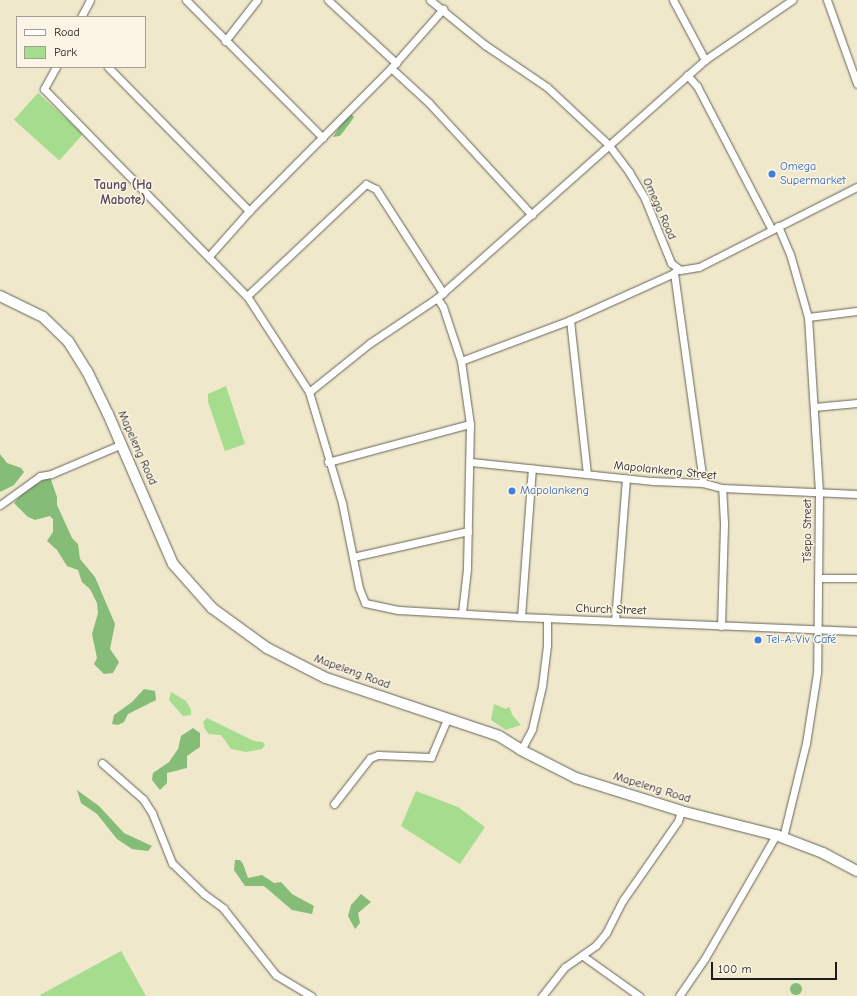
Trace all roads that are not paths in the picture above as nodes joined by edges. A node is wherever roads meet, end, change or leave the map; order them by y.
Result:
1 (90, 0) edge
2 (186, 0) edge
3 (257, 0) edge
4 (328, 0) edge
5 (673, 0) edge
6 (792, 0) edge
7 (827, 0) edge
8 (433, 1) edge
9 (443, 9) junction
10 (82, 16) edge
11 (225, 41) junction
12 (705, 60) junction
13 (393, 65) junction
14 (55, 68) edge
15 (109, 68) edge
16 (687, 75) junction
17 (857, 84) edge
18 (323, 138) junction
19 (608, 144) junction
20 (857, 187) edge
21 (249, 211) junction
22 (532, 215) junction
23 (775, 228) junction
24 (210, 255) junction
25 (676, 271) junction
26 (440, 295) junction
27 (0, 296) edge
28 (247, 296) junction
29 (857, 311) edge
30 (808, 317) junction
31 (570, 320) junction
32 (461, 361) junction
33 (309, 392) junction
34 (857, 403) edge
35 (814, 407) junction
36 (470, 424) junction
37 (122, 444) junction
38 (328, 462) junction
39 (471, 462) junction
40 (532, 468) junction
41 (587, 472) junction
42 (626, 478) junction
43 (703, 483) junction
44 (722, 488) junction
45 (819, 494) junction
46 (857, 494) edge
47 (0, 505) edge
48 (468, 530) junction
49 (353, 557) junction
50 (819, 578) junction
51 (857, 578) edge
52 (462, 613) junction
53 (521, 617) junction
54 (547, 618) junction
55 (615, 621) junction
56 (721, 626) junction
57 (817, 629) junction
58 (857, 631) edge
59 (448, 716) junction
60 (521, 750) junction
61 (102, 763) dead end
62 (334, 804) dead end
63 (681, 811) junction
64 (779, 836) junction
65 (857, 871) edge
66 (583, 956) junction
67 (311, 996) edge
68 (542, 996) edge
69 (639, 996) edge
70 (679, 996) edge

1 - 10 street
2 - 11 street
3 - 11 street
4 - 13 street
5 - 12 street
6 - 12 street
7 - 17 street
8 - 9 street, Omega Road
9 - 13 street
9 - 19 street, Omega Road
11 - 18 street
12 - 16 street
13 - 18 street
13 - 22 street
14 - 24 street
15 - 21 street
16 - 19 street
16 - 23 street, Tšepo Street
18 - 21 street
19 - 22 street
19 - 25 street, Omega Road
20 - 23 street
21 - 24 street
22 - 26 street
23 - 25 street
23 - 30 street, Tšepo Street
24 - 28 street
25 - 31 street
25 - 43 street
26 - 28 street
26 - 32 street
26 - 33 street
27 - 37 street, Mapeleng Road
28 - 33 street
29 - 30 street
30 - 35 street, Tšepo Street
31 - 32 street
31 - 41 street
32 - 36 street
33 - 38 street
34 - 35 street
35 - 45 street, Tšepo Street
36 - 38 street
36 - 39 street
37 - 47 street
37 - 59 street, Mapeleng Road
38 - 49 street
39 - 40 street, Mapolankeng Street
39 - 48 street
40 - 41 street, Mapolankeng Street
40 - 53 street
41 - 42 street, Mapolankeng Street
42 - 43 street, Mapolankeng Street
42 - 55 street
43 - 44 street, Mapolankeng Street
44 - 45 street, Mapolankeng Street
44 - 56 street
45 - 46 street, Mapolankeng Street
45 - 50 street, Tšepo Street
48 - 49 street
48 - 52 street
49 - 52 street, Church Street
50 - 51 street
50 - 57 street, Tšepo Street
52 - 53 street, Church Street
53 - 54 street, Church Street
54 - 55 street, Church Street
54 - 60 street
55 - 56 street, Church Street
56 - 57 street, Church Street
57 - 58 street, Church Street
57 - 64 street, Tšepo Street
59 - 60 street, Mapeleng Road
59 - 62 street
60 - 63 street, Mapeleng Road
61 - 67 street
63 - 64 street, Mapeleng Road
63 - 66 street
64 - 65 street, Mapeleng Road
64 - 70 street, Tšepo Street
66 - 68 street
66 - 69 street

